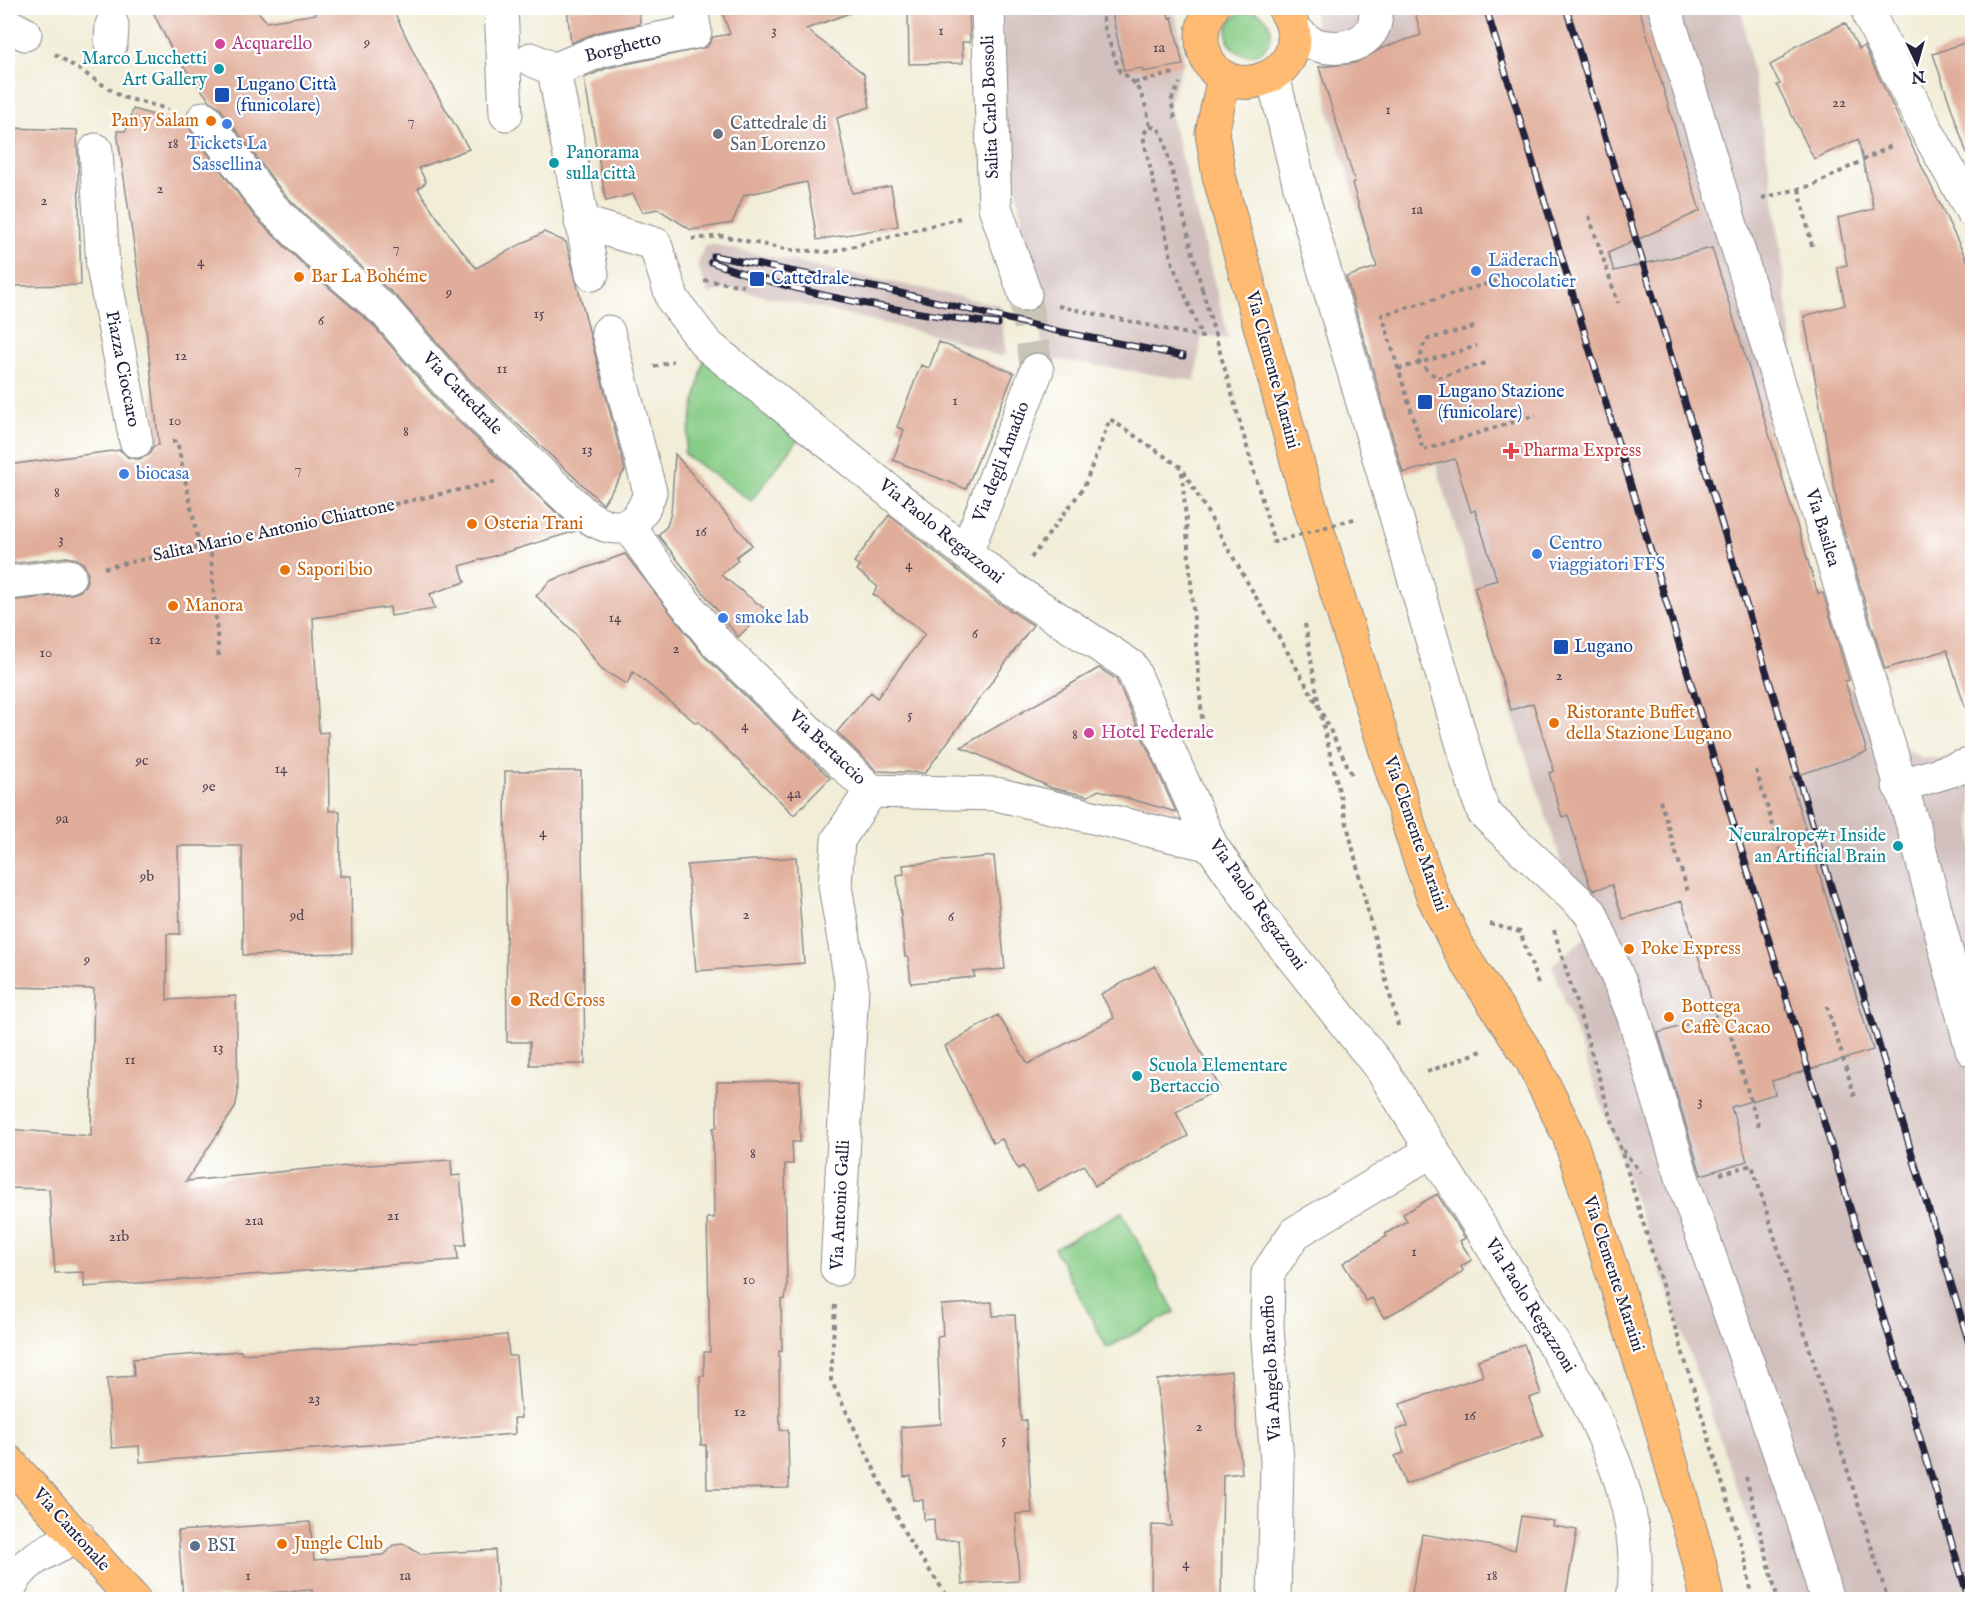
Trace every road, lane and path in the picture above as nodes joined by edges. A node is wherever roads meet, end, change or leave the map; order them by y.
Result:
1 (501, 8) edge
2 (692, 8) edge
3 (988, 8) edge
4 (1101, 8) edge
5 (1212, 8) edge
6 (1376, 8) edge
7 (1665, 8) edge
8 (1870, 17) dead end
9 (1289, 18) edge
10 (16, 29) edge
11 (1177, 73) dead end
12 (1224, 76) junction
13 (1273, 76) junction
14 (1134, 83) junction
15 (506, 114) dead end
16 (204, 118) joint
17 (1150, 127) junction
18 (1926, 129) junction
19 (96, 150) dead end
20 (1799, 189) junction
21 (1726, 206) junction
22 (1972, 210) edge
23 (983, 211) junction
24 (1589, 216) dead end
25 (581, 222) junction
26 (692, 239) dead end
27 (1812, 246) dead end
28 (592, 274) dead end
29 (1496, 281) dead end
30 (1038, 299) joint
31 (1618, 303) dead end
32 (1474, 327) dead end
33 (609, 332) dead end
34 (1477, 346) dead end
35 (696, 351) junction
36 (1419, 363) junction
37 (1486, 363) dead end
38 (1398, 369) junction
39 (1037, 370) tunnel mouth
40 (632, 374) junction
41 (1522, 411) dead end
42 (1536, 415) dead end
43 (1524, 419) junction
44 (136, 441) joint
45 (1182, 468) junction
46 (539, 469) junction
47 (1357, 518) dead end
48 (628, 525) junction
49 (210, 544) junction
50 (199, 545) junction
51 (966, 553) junction
52 (1031, 558) dead end
53 (69, 576) joint
54 (8, 583) edge
55 (1304, 620) dead end
56 (219, 660) dead end
57 (1320, 709) junction
58 (1203, 739) dead end
59 (1972, 764) edge
60 (1756, 770) dead end
61 (1355, 782) dead end
62 (1899, 786) junction
63 (871, 791) junction
64 (1660, 800) dead end
65 (1211, 845) junction
66 (1784, 862) dead end
67 (1688, 892) dead end
68 (1487, 922) dead end
69 (1554, 928) dead end
70 (1539, 986) dead end
71 (1827, 1006) dead end
72 (1399, 1034) dead end
73 (1731, 1036) dead end
74 (1479, 1041) dead end
75 (1491, 1048) dead end
76 (1484, 1050) junction
77 (1972, 1050) edge
78 (1417, 1075) dead end
79 (1855, 1097) dead end
80 (1759, 1128) dead end
81 (1620, 1147) junction
82 (1432, 1150) junction
83 (1681, 1172) junction
84 (837, 1269) joint
85 (8, 1461) edge
86 (78, 1536) junction
87 (8, 1592) edge
88 (134, 1599) edge
89 (950, 1599) edge
90 (1274, 1599) edge
91 (1633, 1599) edge
92 (1707, 1599) edge
93 (1753, 1599) edge
94 (1827, 1599) edge
95 (1888, 1599) edge

1 - 15 street
2 - 25 street, Borghetto
3 - 23 street, Salita Carlo Bossoli
4 - 14 path
5 - 12 main road
6 - 9 street
7 - 21 street, Via Basilea
8 - 18 street
9 - 13 main road
10 - 16 path
11 - 14 path
12 - 13 main road
12 - 92 main road, Via Clemente Maraini
13 - 83 street
14 - 17 path
16 - 46 street, Via Cattedrale
17 - 30 path
17 - 47 path, bridge
18 - 20 path
18 - 22 street
19 - 44 street, Piazza Cioccaro
20 - 21 path
20 - 27 path
21 - 62 street, Via Basilea
23 - 26 path
23 - 30 street
24 - 31 path
25 - 28 street
25 - 35 street, Via Paolo Regazzoni
29 - 38 path
32 - 36 path
33 - 40 street
34 - 36 path
35 - 40 path
35 - 51 street, Via Paolo Regazzoni
36 - 37 path
36 - 38 path
38 - 43 path
39 - 51 street, Via degli Amadio
40 - 48 street
41 - 43 path
42 - 43 path
44 - 50 path, Piazza Cioccaro
45 - 52 path
45 - 57 path
45 - 58 path
46 - 48 street, Via Cattedrale
46 - 49 path, Salita Mario e Antonio Chiattone
48 - 63 street, Via Bertaccio
49 - 50 path, Salita Mario e Antonio Chiattone
49 - 56 path
50 - 53 path, Salita Mario e Antonio Chiattone
51 - 65 street, Via Paolo Regazzoni
53 - 54 street
55 - 57 path
57 - 61 path
57 - 72 path
59 - 62 street
60 - 66 path
62 - 77 street, Via Basilea
63 - 65 street, Via Bertaccio
63 - 84 street, Via Antonio Galli
64 - 67 path
65 - 82 street, Via Paolo Regazzoni
68 - 70 path
69 - 81 path
71 - 79 path
73 - 80 path
74 - 76 path
75 - 76 path
76 - 78 path
81 - 83 path
81 - 93 path
82 - 90 street, Via Angelo Baroffio
82 - 91 street, Via Paolo Regazzoni
83 - 94 street
83 - 95 path
84 - 89 path, Via Antonio Galli
85 - 86 main road, Via Cantonale
86 - 87 street
86 - 88 main road, Via Cantonale

